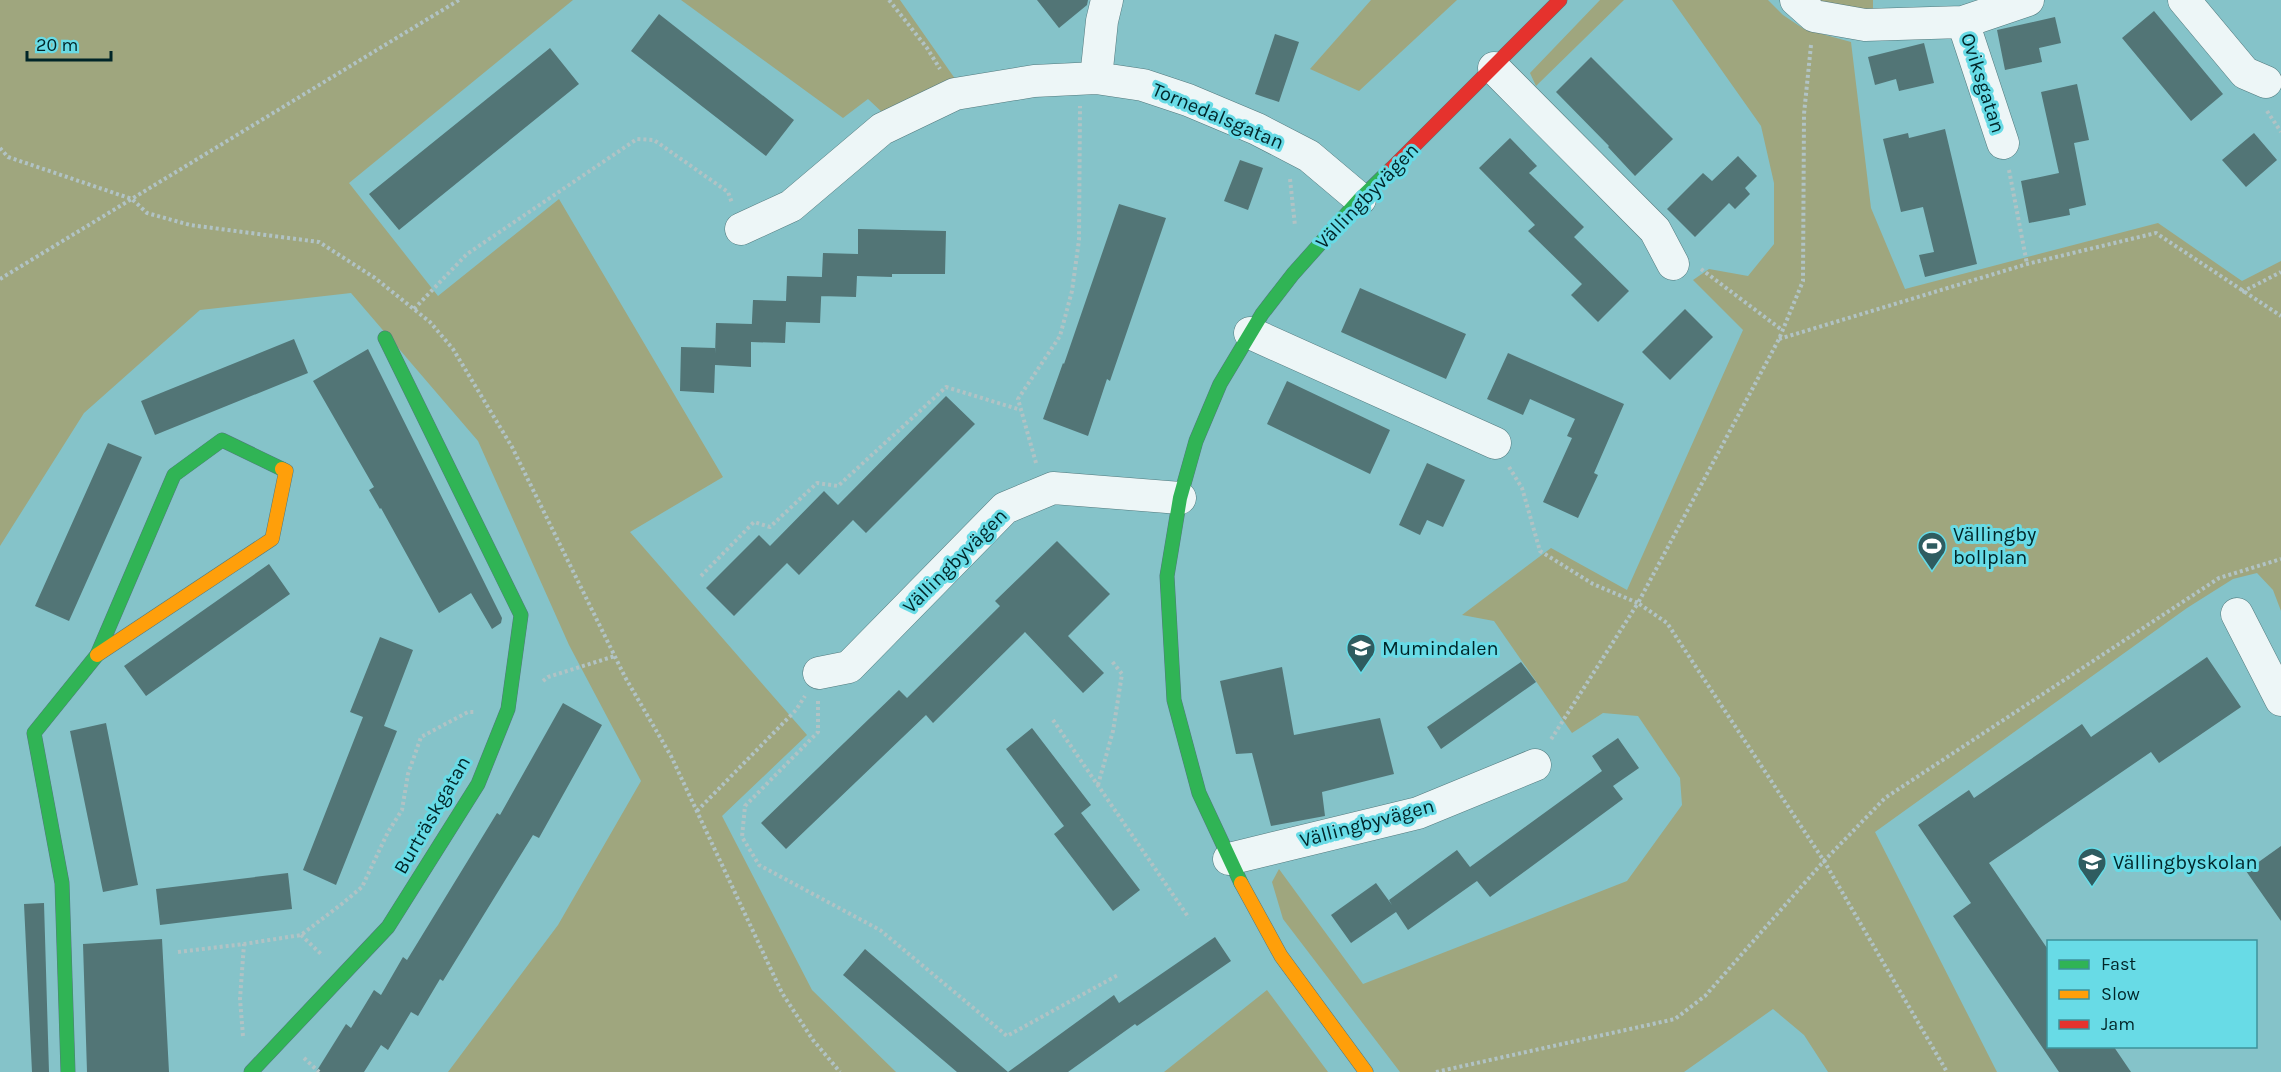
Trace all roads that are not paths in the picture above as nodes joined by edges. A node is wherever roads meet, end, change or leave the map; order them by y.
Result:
1 (1107, 0) edge
2 (1560, 0) edge
3 (2028, 0) edge
4 (2184, 0) edge
5 (1805, 8) edge
6 (1963, 22) junction
7 (1494, 68) junction
8 (1088, 78) junction
9 (2266, 82) dead end
10 (2003, 143) road end
11 (1360, 199) junction
12 (741, 229) road end
13 (1673, 264) road end
14 (1250, 333) junction
15 (385, 338) dead end
16 (1495, 443) road end
17 (1180, 498) junction
18 (2237, 614) dead end
19 (97, 655) junction
20 (819, 673) road end
21 (2281, 700) edge
22 (1535, 765) road end
23 (1229, 859) junction
24 (256, 1068) edge
25 (68, 1072) edge
26 (1366, 1072) edge

1 - 8 street
2 - 7 street, Vällingbyvägen
3 - 6 street, Oviksgatan
4 - 9 street
5 - 6 street, Oviksgatan
6 - 10 street, Oviksgatan
7 - 11 street, Vällingbyvägen
7 - 13 street
8 - 11 street, Tornedalsgatan
8 - 12 street, Tornedalsgatan
11 - 14 street, Vällingbyvägen
14 - 16 street
14 - 17 street, Vällingbyvägen
15 - 24 street, Burträskgatan
17 - 20 street, Vällingbyvägen
17 - 23 street, Vällingbyvägen
18 - 21 street
19 - 19 street
19 - 25 street
22 - 23 street, Vällingbyvägen
23 - 26 street, Vällingbyvägen

